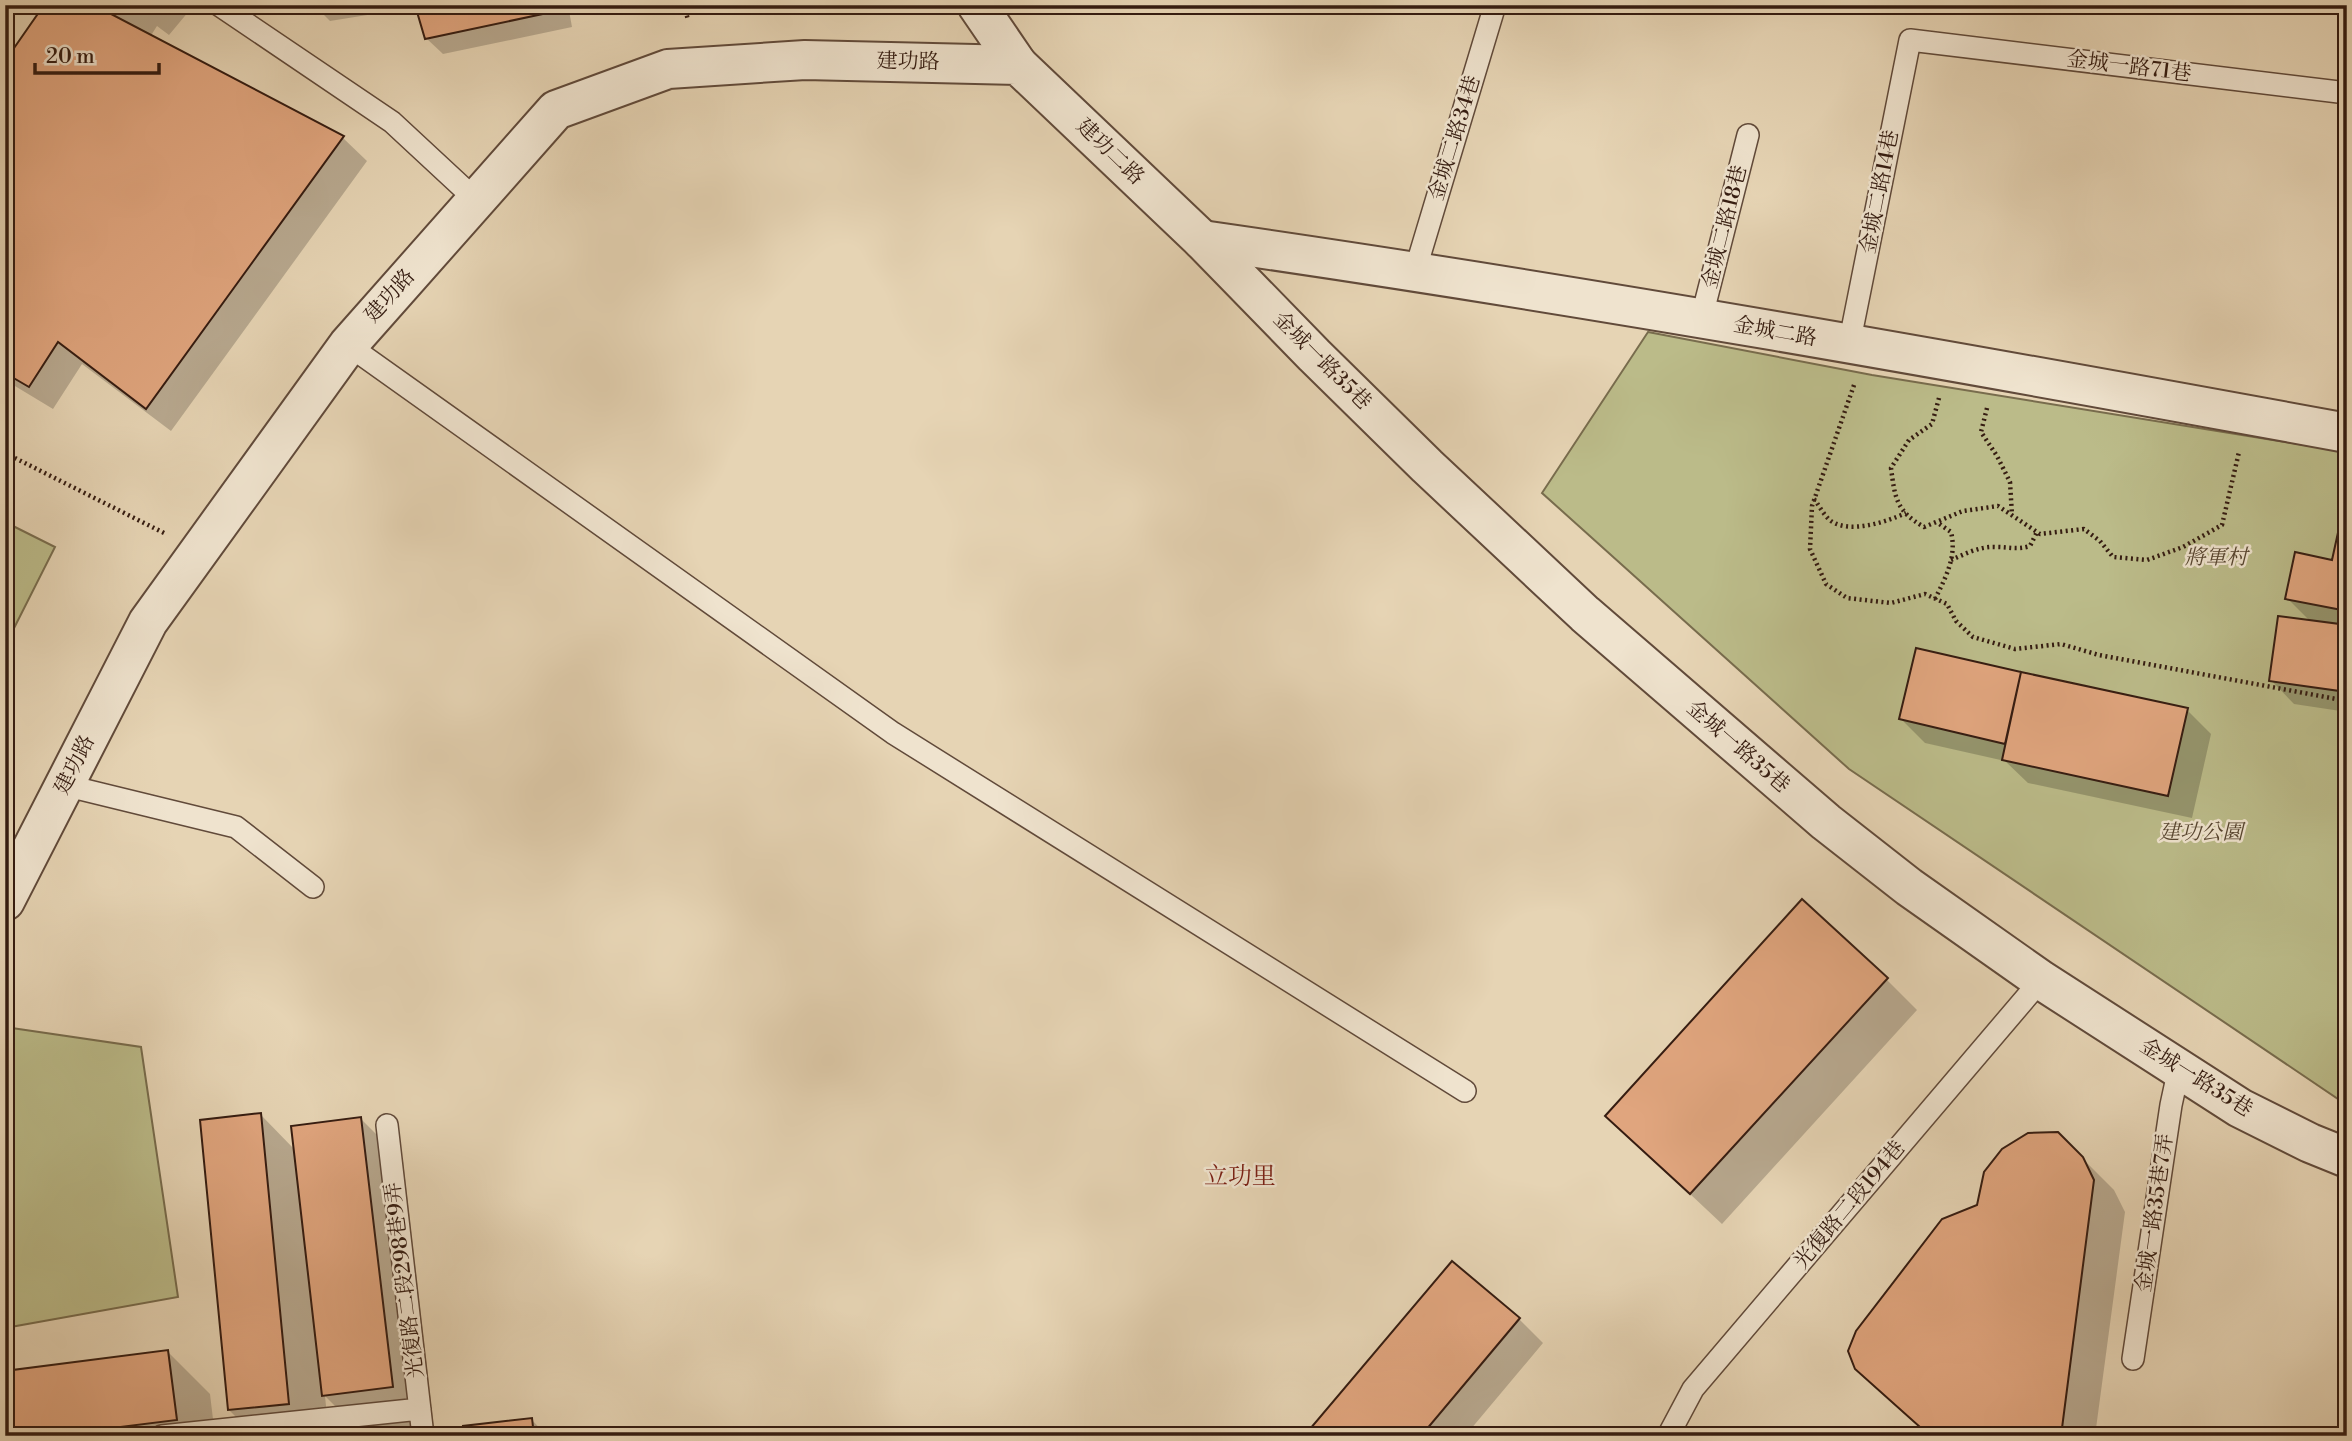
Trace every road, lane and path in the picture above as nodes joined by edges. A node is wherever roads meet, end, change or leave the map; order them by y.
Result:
1 (219, 5) edge
2 (684, 5) edge
3 (977, 5) edge
4 (1006, 5) edge
5 (1495, 5) edge
6 (688, 20) dead end
7 (1910, 40) joint
8 (1018, 65) junction
9 (2347, 93) edge
10 (1748, 135) dead end
11 (476, 200) junction
12 (1202, 240) junction
13 (1415, 271) junction
14 (1701, 320) junction
15 (348, 345) junction
16 (1853, 361) junction
17 (1940, 391) dead end
18 (1989, 401) dead end
19 (2347, 433) edge
20 (2239, 451) dead end
21 (5, 453) edge
22 (1814, 499) junction
23 (1906, 513) junction
24 (2012, 515) junction
25 (1937, 522) junction
26 (2037, 532) junction
27 (198, 552) junction
28 (1951, 560) junction
29 (1935, 599) junction
30 (2347, 701) edge
31 (64, 785) junction
32 (313, 887) dead end
33 (5, 901) edge
34 (2041, 980) junction
35 (2179, 1068) junction
36 (1465, 1091) dead end
37 (387, 1125) dead end
38 (2347, 1158) edge
39 (2133, 1359) dead end
40 (420, 1409) junction
41 (186, 1434) edge
42 (162, 1436) edge
43 (423, 1436) edge
44 (1668, 1436) edge

1 - 11 lane
2 - 6 path
3 - 8 street, 建功二路
4 - 8 street
5 - 13 lane, 金城二路34巷
7 - 9 lane, 金城一路71巷
7 - 16 lane, 金城二路14巷
8 - 11 street, 建功路
8 - 12 street, 建功二路
10 - 14 lane, 金城二路18巷
11 - 15 street, 建功路
12 - 13 street, 金城二路
12 - 34 street, 金城一路35巷
13 - 14 street, 金城二路
14 - 16 street, 金城二路
15 - 27 street, 建功路
15 - 36 lane
16 - 19 street, 金城二路
16 - 22 path
17 - 23 path
18 - 24 path
20 - 26 path
21 - 27 path
22 - 23 path
22 - 29 path
23 - 25 path
24 - 25 path
24 - 26 path
25 - 28 path
26 - 28 path
27 - 31 street, 建功路
28 - 29 path
29 - 30 path
31 - 32 lane
31 - 33 street, 建功路
34 - 35 street, 金城一路35巷
34 - 44 lane, 光復路二段194巷
35 - 38 street, 金城一路35巷
35 - 39 lane, 金城一路35巷7弄
37 - 40 lane, 光復路二段298巷9弄
40 - 41 lane
40 - 43 lane, 光復路二段298巷9弄
41 - 42 lane

